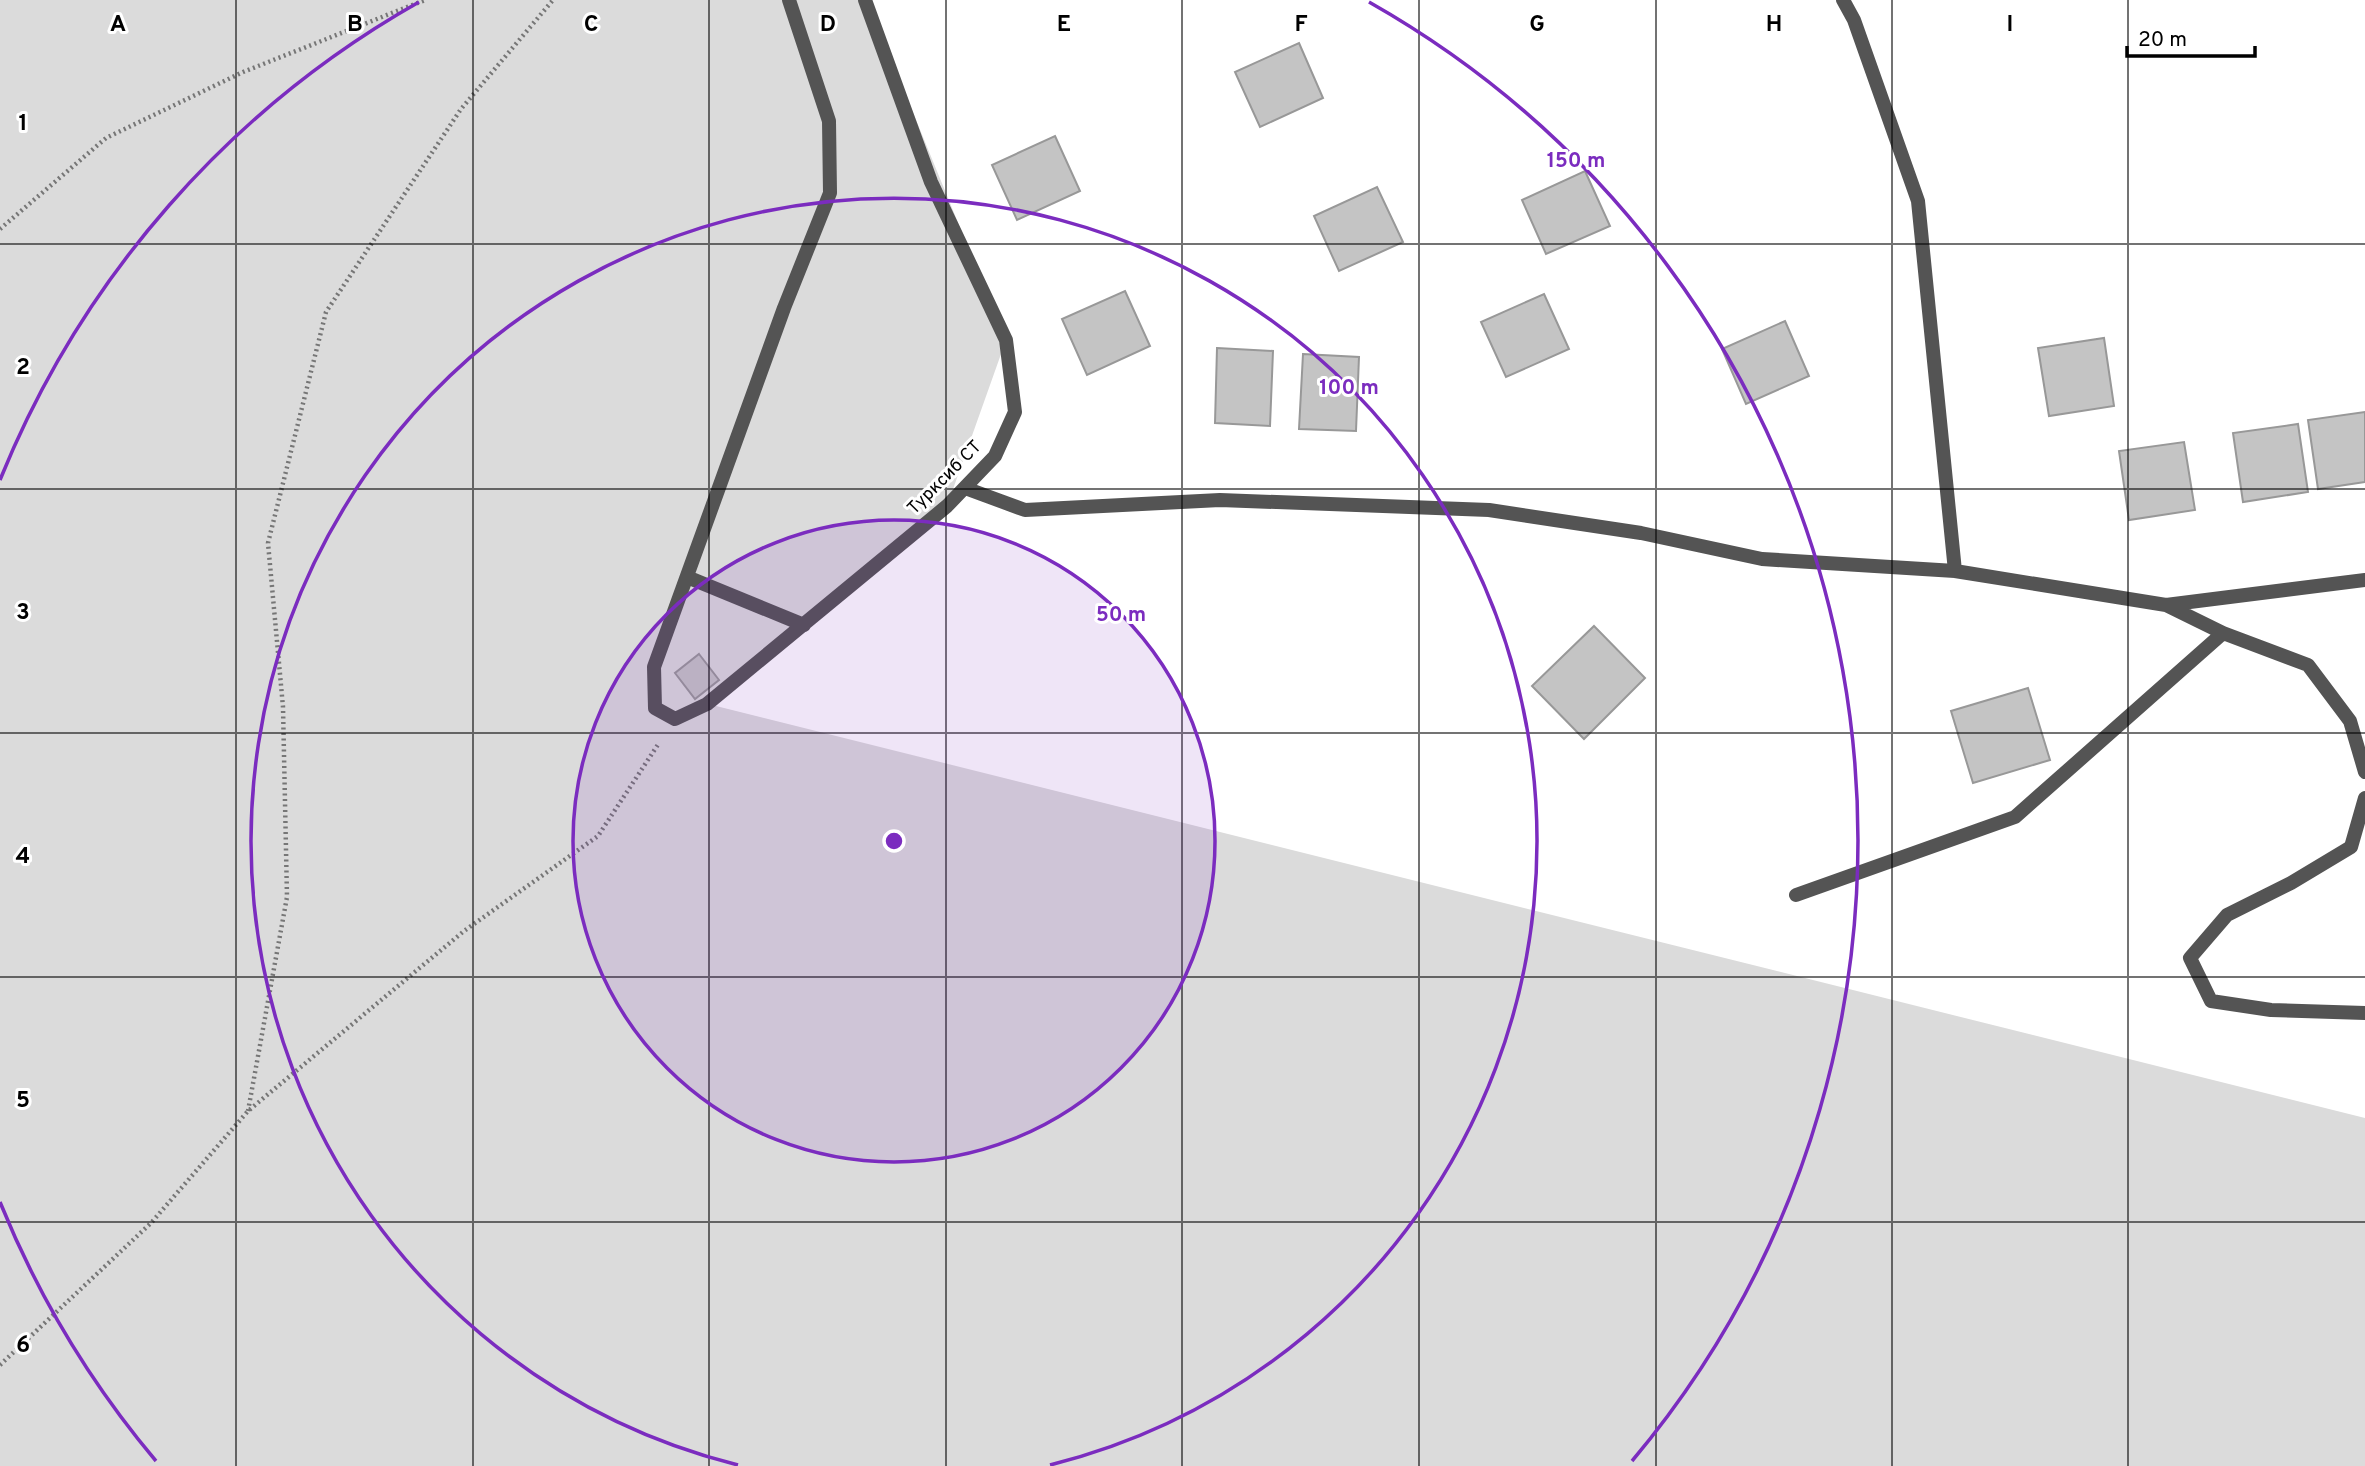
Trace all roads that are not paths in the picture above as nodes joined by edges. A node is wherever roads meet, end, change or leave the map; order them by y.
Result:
1 (789, 0) edge
2 (865, 0) edge
3 (1843, 0) edge
4 (965, 488) junction
5 (1955, 572) junction
6 (687, 577) junction
7 (2365, 580) edge
8 (2166, 605) junction
9 (804, 625) junction
10 (2222, 633) junction
11 (2365, 772) edge
12 (2365, 798) edge
13 (1796, 895) dead end
14 (2365, 1013) edge

1 - 6 lane
2 - 4 lane, Турксиб СТ
3 - 5 lane
4 - 5 lane
4 - 9 lane, Турксиб СТ
5 - 8 lane
6 - 9 lane
6 - 9 lane, Турксиб СТ
7 - 8 lane
8 - 10 lane
10 - 11 lane
10 - 13 lane
12 - 14 lane

